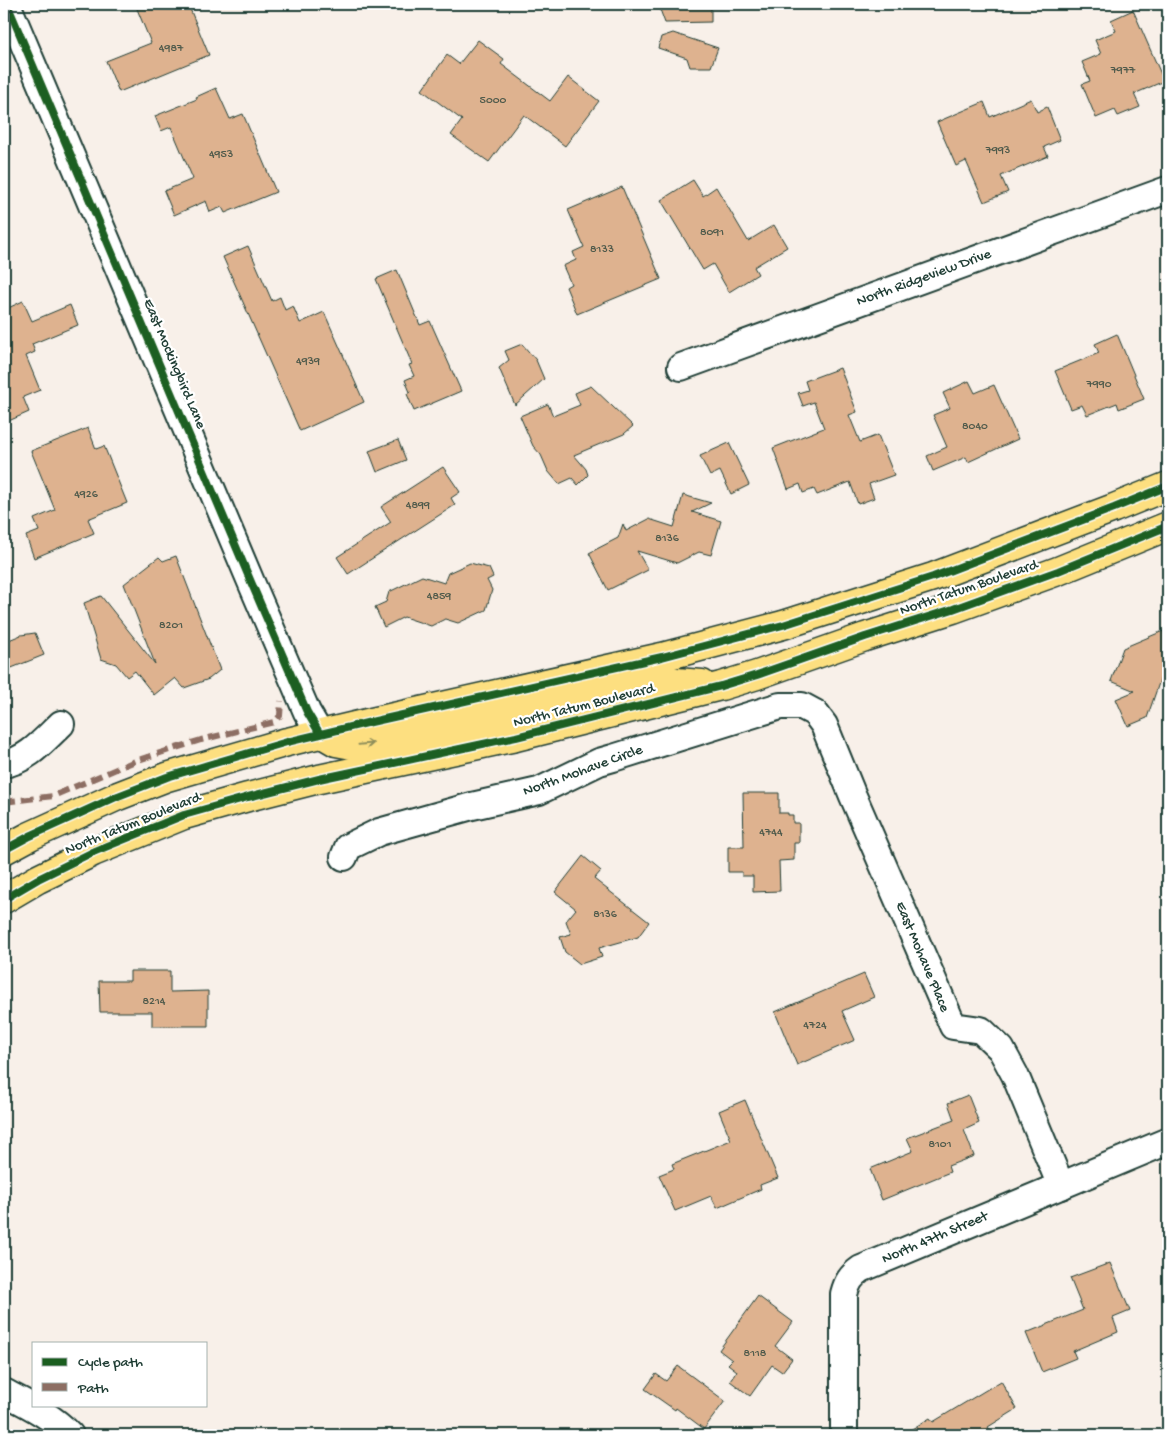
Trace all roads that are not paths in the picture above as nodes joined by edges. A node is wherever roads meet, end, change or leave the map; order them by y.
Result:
1 (9, 20) edge
2 (1168, 184) edge
3 (681, 367) dead end
4 (1168, 486) edge
5 (1168, 526) edge
6 (720, 686) junction
7 (802, 706) joint
8 (61, 724) dead end
9 (320, 734) junction
10 (4, 764) edge
11 (4, 850) edge
12 (344, 857) dead end
13 (4, 899) edge
14 (1168, 1141) edge
15 (1062, 1186) junction
16 (4, 1392) edge
17 (70, 1435) edge
18 (844, 1435) edge

1 - 9 street, East Mockingbird Lane
2 - 3 street, North Ridgeview Drive
4 - 9 main road, North Tatum Boulevard
5 - 6 main road, North Tatum Boulevard
9 -> 6 main road
6 - 13 main road, North Tatum Boulevard
7 - 12 street, North Mohave Circle
7 - 15 street, East Mohave Place
8 - 10 street
9 - 11 main road, North Tatum Boulevard
14 - 15 street, North 47th Street
15 - 18 street, North 47th Street
16 - 17 street

